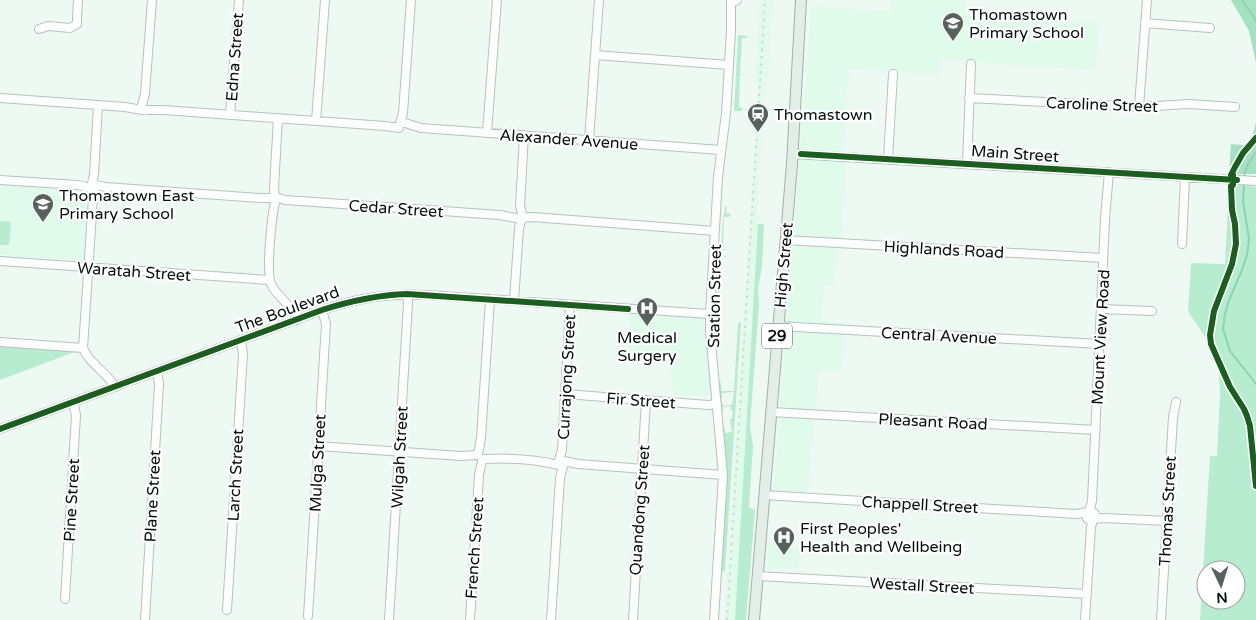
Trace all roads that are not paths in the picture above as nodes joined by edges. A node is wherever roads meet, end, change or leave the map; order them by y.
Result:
1 (78, 0) edge
2 (152, 0) edge
3 (239, 0) edge
4 (325, 0) edge
5 (411, 0) edge
6 (497, 0) edge
7 (599, 0) edge
8 (735, 0) edge
9 (801, 0) edge
10 (1147, 0) edge
11 (1145, 23) junction
12 (1210, 28) dead end
13 (39, 29) dead end
14 (595, 55) junction
15 (971, 64) dead end
16 (729, 65) junction
17 (893, 74) dead end
18 (0, 98) edge
19 (970, 98) junction
20 (98, 105) junction
21 (144, 107) junction
22 (1139, 107) junction
23 (1235, 107) dead end
24 (230, 115) junction
25 (278, 118) junction
26 (316, 120) junction
27 (402, 125) junction
28 (488, 133) junction
29 (524, 135) junction
30 (589, 140) junction
31 (721, 150) junction
32 (792, 154) junction
33 (888, 159) junction
34 (967, 163) junction
35 (1109, 172) junction
36 (1185, 177) junction
37 (0, 180) edge
38 (1253, 181) edge
39 (94, 186) junction
40 (273, 199) junction
41 (518, 216) junction
42 (715, 230) junction
43 (785, 240) junction
44 (1182, 244) dead end
45 (1103, 258) junction
46 (0, 261) edge
47 (88, 267) junction
48 (269, 280) junction
49 (408, 294) junction
50 (490, 299) junction
51 (514, 301) junction
52 (570, 305) junction
53 (1101, 308) junction
54 (322, 310) junction
55 (1152, 311) dead end
56 (710, 314) junction
57 (297, 320) junction
58 (778, 326) junction
59 (241, 340) junction
60 (0, 342) edge
61 (1100, 344) junction
62 (83, 348) junction
63 (157, 372) junction
64 (115, 387) junction
65 (565, 394) junction
66 (646, 400) junction
67 (74, 402) junction
68 (1176, 402) dead end
69 (717, 404) junction
70 (771, 412) junction
71 (0, 429) edge
72 (1096, 430) junction
73 (318, 446) junction
74 (399, 452) junction
75 (480, 457) junction
76 (561, 463) junction
77 (642, 469) junction
78 (723, 475) junction
79 (764, 495) junction
80 (1091, 517) junction
81 (1167, 521) junction
82 (758, 576) junction
83 (1087, 594) junction
84 (65, 599) dead end
85 (227, 610) dead end
86 (308, 616) dead end
87 (145, 620) edge
88 (389, 620) edge
89 (470, 620) edge
90 (551, 620) edge
91 (632, 620) edge
92 (714, 620) edge
93 (754, 620) edge
94 (1085, 620) edge
95 (1161, 620) edge

1 - 13 street
2 - 21 street
3 - 24 street, Edna Street
4 - 26 street
5 - 27 street
6 - 28 street
7 - 14 street
8 - 16 street, Station Street
9 - 32 main road, High Street / 29
10 - 11 street
11 - 12 street
11 - 22 street
14 - 16 street
14 - 30 street
15 - 19 street
16 - 31 street, Station Street
17 - 33 street
18 - 20 street, Alexander Avenue
19 - 22 street, Caroline Street
19 - 34 street
20 - 21 street, Alexander Avenue
20 - 39 street
21 - 24 street, Alexander Avenue
22 - 23 street, Caroline Street
24 - 25 street, Alexander Avenue
25 - 26 street, Alexander Avenue
25 - 40 street
26 - 27 street, Alexander Avenue
27 - 28 street, Alexander Avenue
28 - 29 street, Alexander Avenue
29 - 30 street, Alexander Avenue
29 - 41 street
30 - 31 street, Alexander Avenue
31 - 42 street, Station Street
32 - 33 street, Main Street
32 - 43 main road, High Street / 29
33 - 34 street, Main Street
34 - 35 street, Main Street
35 - 36 street, Main Street
35 - 45 street, Mount View Road
36 - 38 street, Main Street
36 - 44 street
37 - 39 street, Cedar Street
39 - 40 street, Cedar Street
39 - 47 street
40 - 41 street, Cedar Street
40 - 48 street
41 - 42 street, Cedar Street
41 - 51 street
42 - 56 street, Station Street
43 - 45 street, Highlands Road
43 - 58 main road, High Street / 29
45 - 53 street, Mount View Road
46 - 47 street, Waratah Street
47 - 48 street, Waratah Street
47 - 62 street
48 - 57 street
49 - 50 street, The Boulevard
49 - 54 street, The Boulevard
49 - 74 street, Wilgah Street
50 - 51 street, The Boulevard
50 - 75 street, French Street
51 - 52 street, The Boulevard
52 - 56 street, The Boulevard
52 - 65 street, Currajong Street
53 - 55 street
53 - 61 street, Mount View Road
54 - 57 street, The Boulevard
54 - 73 street, Mulga Street
56 - 69 street, Station Street
57 - 59 street, The Boulevard
58 - 61 street, Central Avenue
58 - 70 main road, High Street / 29
59 - 63 street, The Boulevard
59 - 85 street, Larch Street
60 - 62 street
61 - 72 street, Mount View Road
62 - 64 street
63 - 64 street, The Boulevard
63 - 87 street, Plane Street
64 - 67 street, The Boulevard
65 - 66 street, Fir Street
65 - 76 street, Currajong Street
66 - 69 street, Fir Street
66 - 77 street, Quandong Street
67 - 71 street, The Boulevard
67 - 84 street, Pine Street
68 - 81 street, Thomas Street
69 - 78 street, Station Street
70 - 72 street, Pleasant Road
70 - 79 main road, High Street / 29
72 - 80 street, Mount View Road
73 - 74 street
73 - 86 street, Mulga Street
74 - 75 street
74 - 88 street, Wilgah Street
75 - 76 street
75 - 89 street, French Street
76 - 77 street
76 - 90 street, Currajong Street
77 - 78 street
77 - 91 street, Quandong Street
78 - 92 street, Station Street
79 - 80 street, Chappell Street
79 - 82 main road, High Street / 29
80 - 81 street
80 - 83 street, Mount View Road
81 - 95 street, Thomas Street
82 - 83 street, Westall Street
82 - 93 main road, High Street / 29
83 - 94 street, Mount View Road

